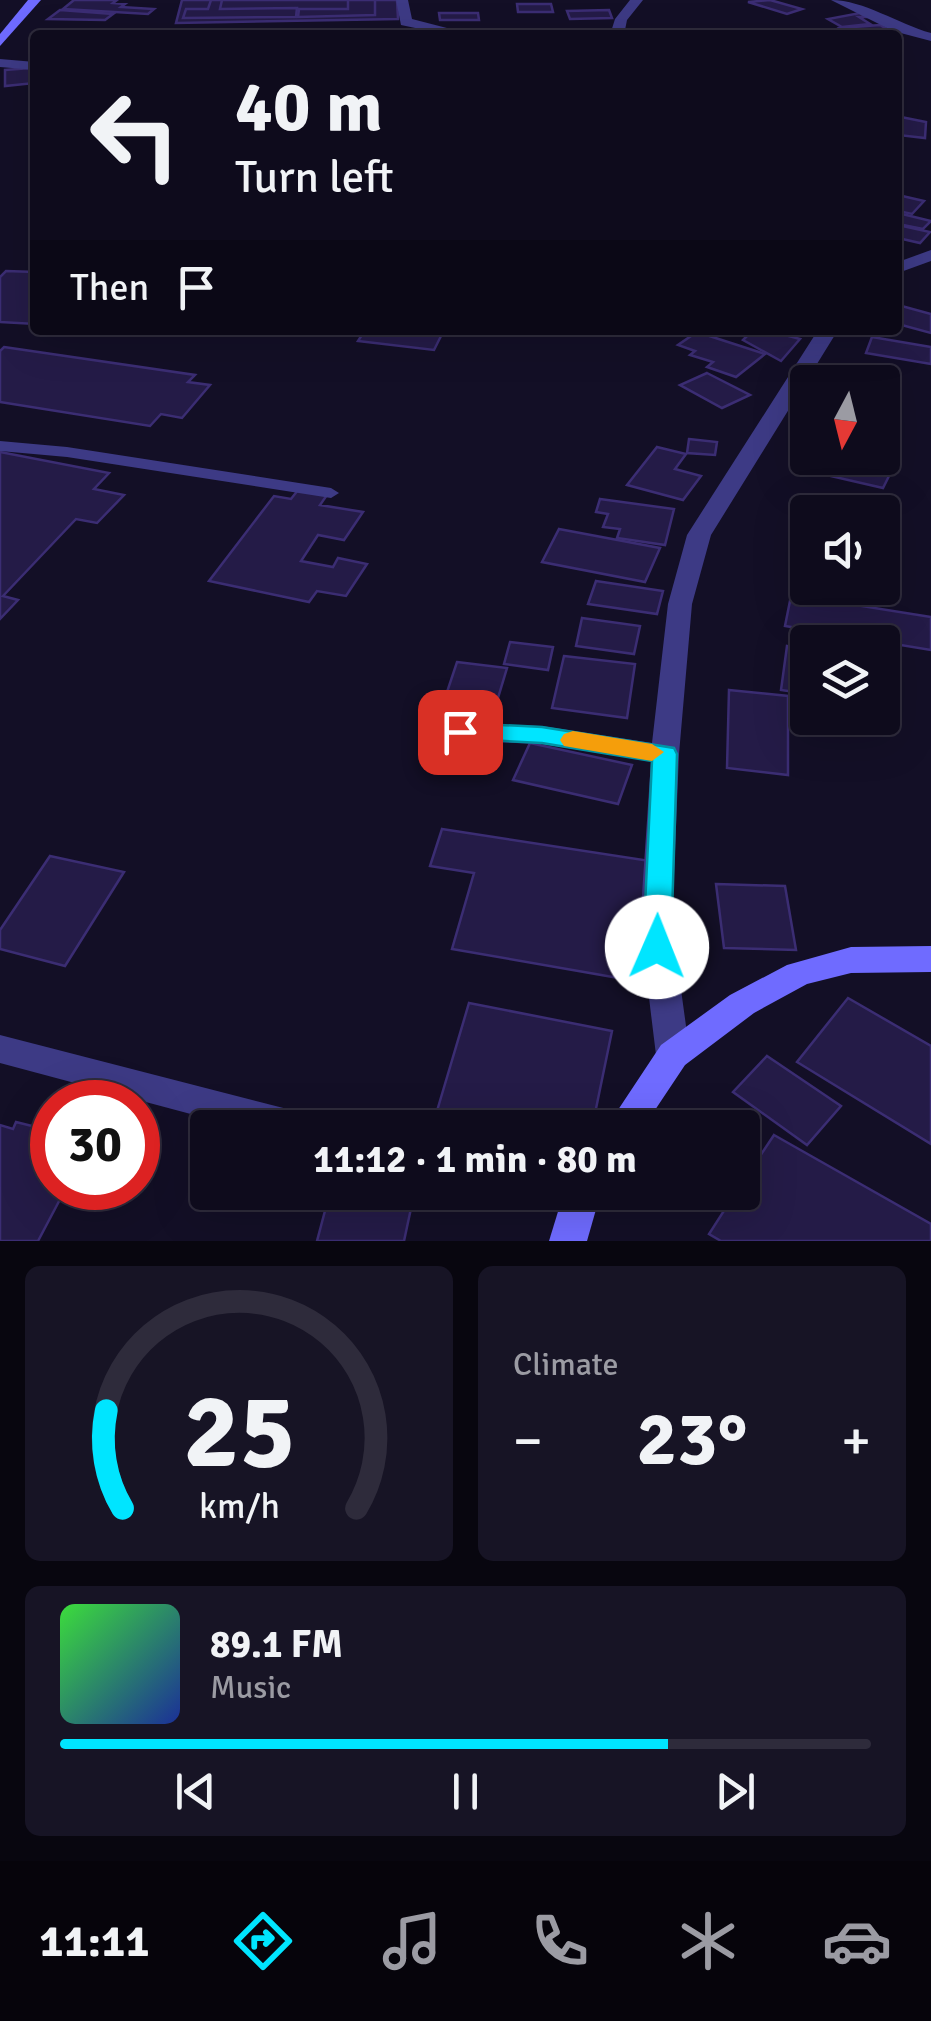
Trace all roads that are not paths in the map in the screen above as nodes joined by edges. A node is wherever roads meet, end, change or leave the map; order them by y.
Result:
1 (35, 0) edge
2 (402, 0) edge
3 (637, 0) edge
4 (838, 0) edge
5 (444, 30) edge
6 (618, 30) edge
7 (931, 37) edge
8 (0, 42) edge
9 (0, 63) edge
10 (30, 66) edge
11 (931, 255) edge
12 (902, 266) edge
13 (825, 335) edge
14 (0, 446) edge
15 (330, 493) dead end
16 (460, 732) dead end
17 (665, 754) junction
18 (931, 958) edge
19 (0, 1049) edge
20 (673, 1055) junction
21 (234, 1110) edge
22 (636, 1110) edge
23 (571, 1210) edge
24 (568, 1241) edge

1 - 8 street
2 - 5 street
3 - 6 street
4 - 7 street
9 - 10 street
11 - 12 street
13 - 17 street
14 - 15 lane
16 - 17 street
17 - 20 street
18 - 20 street
19 - 21 street
20 - 22 street
23 - 24 street

